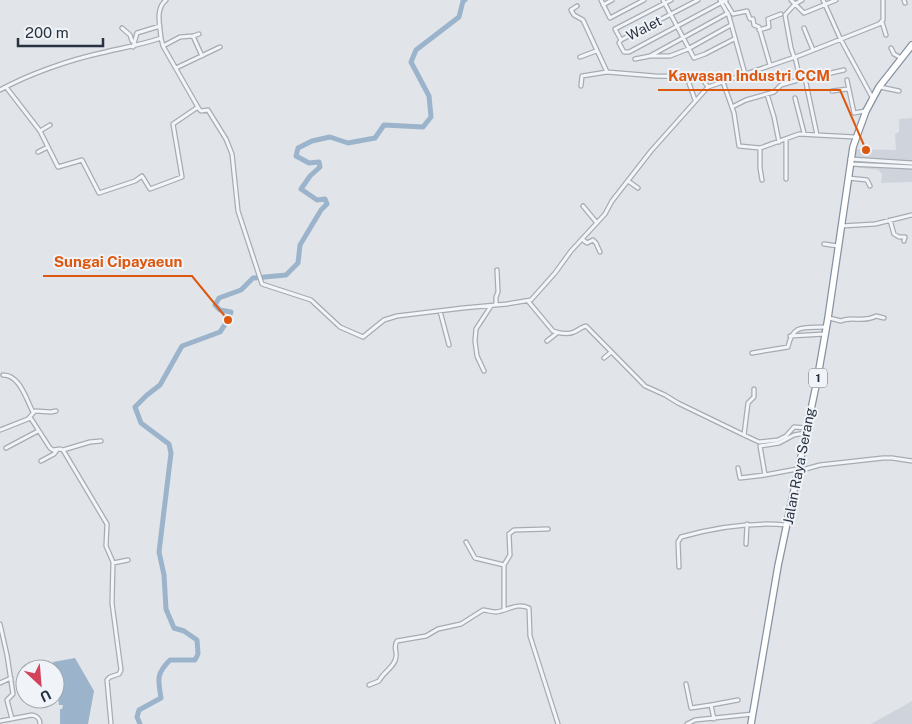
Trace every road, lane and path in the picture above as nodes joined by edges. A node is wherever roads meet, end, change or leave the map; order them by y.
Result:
1 (166, 0) edge
2 (601, 0) edge
3 (612, 0) edge
4 (644, 0) edge
5 (671, 0) edge
6 (698, 0) edge
7 (791, 0) edge
8 (802, 0) edge
9 (823, 0) edge
10 (836, 0) edge
11 (883, 0) edge
12 (723, 1) edge
13 (664, 2) edge
14 (795, 4) junction
15 (603, 5) junction
16 (825, 5) junction
17 (577, 6) dead end
18 (728, 13) junction
19 (781, 14) dead end
20 (670, 15) junction
21 (882, 22) junction
22 (731, 25) junction
23 (160, 26) junction
24 (676, 26) junction
25 (122, 28) dead end
26 (804, 28) dead end
27 (760, 30) junction
28 (199, 34) dead end
29 (886, 35) dead end
30 (193, 36) junction
31 (682, 37) junction
32 (160, 38) junction
33 (734, 39) junction
34 (841, 40) junction
35 (620, 41) junction
36 (912, 45) edge
37 (163, 46) junction
38 (132, 47) junction
39 (220, 47) dead end
40 (891, 48) dead end
41 (688, 49) junction
42 (813, 50) junction
43 (596, 51) junction
44 (202, 56) junction
45 (650, 56) junction
46 (580, 57) dead end
47 (794, 57) junction
48 (901, 58) junction
49 (635, 59) dead end
50 (770, 65) junction
51 (176, 68) junction
52 (844, 70) dead end
53 (607, 72) junction
54 (744, 74) junction
55 (800, 79) junction
56 (805, 79) junction
57 (847, 80) dead end
58 (723, 82) junction
59 (689, 83) dead end
60 (581, 86) dead end
61 (879, 86) junction
62 (6, 87) junction
63 (708, 87) junction
64 (848, 89) junction
65 (0, 90) edge
66 (832, 91) dead end
67 (899, 91) dead end
68 (767, 94) junction
69 (795, 98) dead end
70 (873, 98) junction
71 (695, 100) junction
72 (198, 107) junction
73 (732, 107) junction
74 (866, 111) junction
75 (50, 125) dead end
76 (40, 131) junction
77 (804, 133) junction
78 (817, 135) junction
79 (855, 137) junction
80 (786, 139) junction
81 (779, 142) junction
82 (48, 147) junction
83 (760, 148) junction
84 (38, 152) dead end
85 (849, 162) junction
86 (912, 163) edge
87 (912, 167) edge
88 (847, 178) junction
89 (786, 179) dead end
90 (762, 180) dead end
91 (628, 181) junction
92 (870, 186) dead end
93 (638, 188) dead end
94 (583, 206) dead end
95 (912, 215) edge
96 (888, 220) junction
97 (597, 223) junction
98 (840, 226) junction
99 (582, 239) junction
100 (904, 241) dead end
101 (824, 244) dead end
102 (838, 246) junction
103 (600, 252) dead end
104 (497, 270) dead end
105 (528, 301) junction
106 (496, 305) junction
107 (491, 306) junction
108 (440, 311) junction
109 (828, 318) junction
110 (884, 318) dead end
111 (826, 330) junction
112 (557, 332) junction
113 (790, 336) junction
114 (547, 341) dead end
115 (448, 345) dead end
116 (610, 353) junction
117 (752, 353) dead end
118 (604, 358) dead end
119 (484, 371) dead end
120 (3, 375) dead end
121 (754, 389) dead end
122 (56, 411) dead end
123 (33, 412) junction
124 (30, 417) junction
125 (0, 430) edge
126 (38, 431) junction
127 (806, 431) junction
128 (744, 435) junction
129 (101, 441) dead end
130 (6, 448) dead end
131 (57, 450) junction
132 (63, 450) junction
133 (41, 461) dead end
134 (912, 461) edge
135 (738, 468) dead end
136 (798, 469) junction
137 (765, 475) junction
138 (747, 524) junction
139 (788, 525) junction
140 (548, 529) dead end
141 (466, 542) dead end
142 (746, 544) dead end
143 (128, 560) dead end
144 (113, 563) junction
145 (504, 565) junction
146 (679, 567) dead end
147 (504, 609) junction
148 (0, 624) edge
149 (11, 678) junction
150 (0, 683) edge
151 (686, 684) dead end
152 (370, 685) dead end
153 (738, 700) dead end
154 (710, 706) junction
155 (700, 712) dead end
156 (753, 714) junction
157 (12, 719) junction
158 (701, 719) junction
159 (714, 719) junction
160 (0, 721) edge
161 (40, 724) edge
162 (111, 724) edge
163 (558, 724) edge
164 (687, 724) edge
165 (751, 724) edge

1 - 23 street
2 - 15 street
3 - 15 street
4 - 15 street
5 - 13 street
6 - 20 street, Walet
7 - 14 street
8 - 14 street
9 - 16 street
10 - 16 street
11 - 21 street
12 - 18 street
12 - 24 street
12 - 27 street
13 - 20 street
13 - 35 street
14 - 16 street
14 - 47 street
16 - 34 street
17 - 43 street
18 - 22 street
18 - 31 street
19 - 27 street
20 - 24 street
20 - 35 street, Walet
21 - 29 street
21 - 34 street
22 - 33 street
22 - 41 street
23 - 32 street
23 - 38 street
24 - 31 street
24 - 35 street
25 - 38 street
26 - 42 street
27 - 50 street
28 - 30 street
30 - 37 street
30 - 44 street
31 - 41 street
31 - 45 street
32 - 37 street
32 - 38 street
33 - 41 street
33 - 54 street
34 - 42 street
34 - 70 street
36 - 48 highway, Jalan Raya Serang / 1
37 - 51 street
38 - 62 street
39 - 44 street
40 - 48 street
41 - 45 street
42 - 47 street
43 - 46 street
43 - 53 street
44 - 51 street
45 - 49 street
47 - 50 street
47 - 55 street
48 - 61 highway, Jalan Raya Serang / 1
50 - 54 street
51 - 72 street
52 - 56 street
53 - 60 street
53 - 63 street
54 - 58 street
55 - 56 street
55 - 68 street
56 - 78 street
57 - 64 street
58 - 63 street
58 - 73 street
59 - 71 street
61 - 67 street
61 - 70 highway, Jalan Raya Serang / 1
62 - 65 street
62 - 76 street
63 - 71 street
64 - 66 street
64 - 74 street
68 - 73 street
68 - 81 street
69 - 77 street
70 - 74 highway, Jalan Raya Serang / 1
71 - 91 street
72 - 82 street
72 - 108 street
73 - 83 street
74 - 79 highway, Jalan Raya Serang / 1
75 - 76 street
76 - 82 street
77 - 78 street
77 - 80 street
78 - 79 street
79 - 85 highway, Jalan Raya Serang / 1
80 - 81 street
80 - 89 street
81 - 83 street
82 - 84 street
83 - 90 street
85 - 86 street
85 - 87 street
85 - 88 highway, Jalan Raya Serang / 1
88 - 92 street
88 - 98 highway, Jalan Raya Serang / 1
91 - 93 street
91 - 97 street
94 - 97 street
95 - 96 street
96 - 98 street
96 - 100 street
97 - 99 street
98 - 102 highway, Jalan Raya Serang / 1
99 - 103 street
99 - 105 street
101 - 102 street
102 - 109 highway, Jalan Raya Serang / 1
104 - 106 street
105 - 106 street
105 - 112 street
106 - 107 street
107 - 108 street
107 - 119 street
108 - 115 street
109 - 110 street
109 - 111 highway, Jalan Raya Serang / 1
111 - 113 street
111 - 113 street
111 - 127 highway, Jalan Raya Serang / 1
112 - 114 street
112 - 116 street
113 - 117 street
116 - 118 street
116 - 128 street
120 - 123 street
121 - 128 street
122 - 123 street
123 - 124 street
124 - 125 street
124 - 126 street
126 - 130 street
126 - 131 street
127 - 128 street
127 - 136 highway, Jalan Raya Serang / 1
127 - 137 street
129 - 132 street
131 - 132 street
131 - 133 street
132 - 144 street
134 - 136 street
135 - 137 street
136 - 137 street
136 - 139 highway, Jalan Raya Serang / 1
138 - 139 street
138 - 142 street
138 - 146 street
139 - 156 highway, Jalan Raya Serang / 1
140 - 145 street
141 - 145 street
143 - 144 street
144 - 162 street
145 - 147 street
147 - 152 street
147 - 163 street
148 - 149 street
149 - 150 street
149 - 157 street
151 - 154 street
153 - 154 street
154 - 159 street
155 - 158 street
156 - 159 street
156 - 165 highway, Jalan Raya Serang / 1
157 - 160 street
157 - 161 street
158 - 159 street
158 - 164 street

